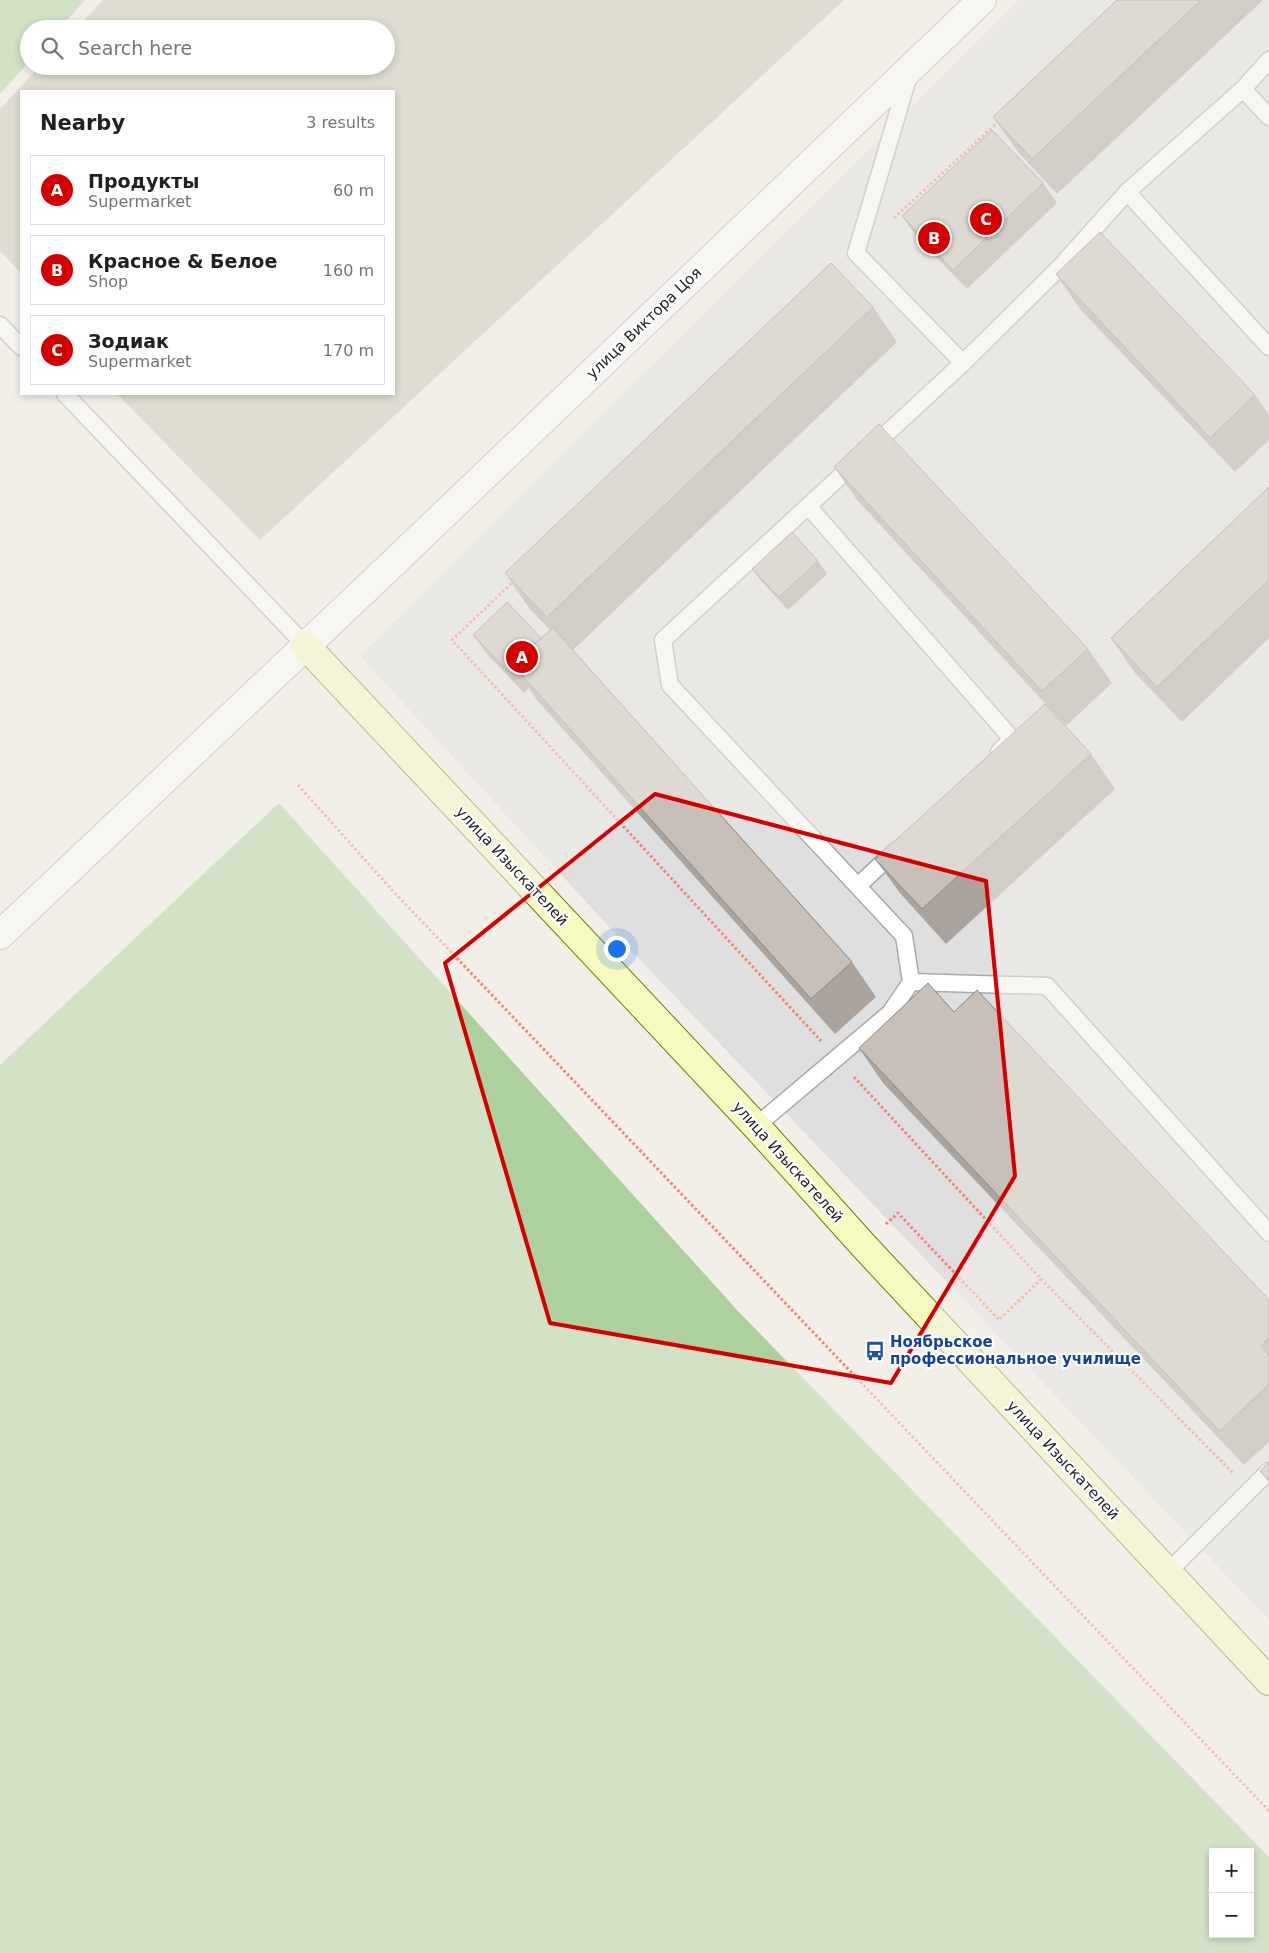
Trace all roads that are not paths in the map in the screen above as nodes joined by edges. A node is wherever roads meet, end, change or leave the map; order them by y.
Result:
1 (982, 0) edge
2 (1269, 60) edge
3 (911, 66) junction
4 (1243, 89) junction
5 (1269, 117) edge
6 (1128, 192) junction
7 (0, 325) edge
8 (20, 346) edge
9 (1269, 346) edge
10 (963, 363) junction
11 (67, 395) edge
12 (808, 506) junction
13 (305, 645) junction
14 (984, 766) edge
15 (907, 839) edge
16 (858, 886) junction
17 (0, 935) edge
18 (911, 982) junction
19 (756, 1126) junction
20 (1269, 1233) edge
21 (1269, 1471) edge
22 (1168, 1572) junction
23 (1269, 1681) edge

1 - 3 street, улица Виктора Цоя
2 - 4 lane
3 - 10 lane
3 - 13 street, улица Виктора Цоя
4 - 5 lane
4 - 6 lane
6 - 9 lane
6 - 10 lane
7 - 8 lane
10 - 12 lane
11 - 13 lane
12 - 14 lane
12 - 16 lane
13 - 17 street, улица Виктора Цоя
13 - 19 street, улица Изыскателей
15 - 16 lane
16 - 18 lane
18 - 19 lane
18 - 20 lane
19 - 22 street, улица Изыскателей
21 - 22 lane
22 - 23 street, улица Изыскателей

